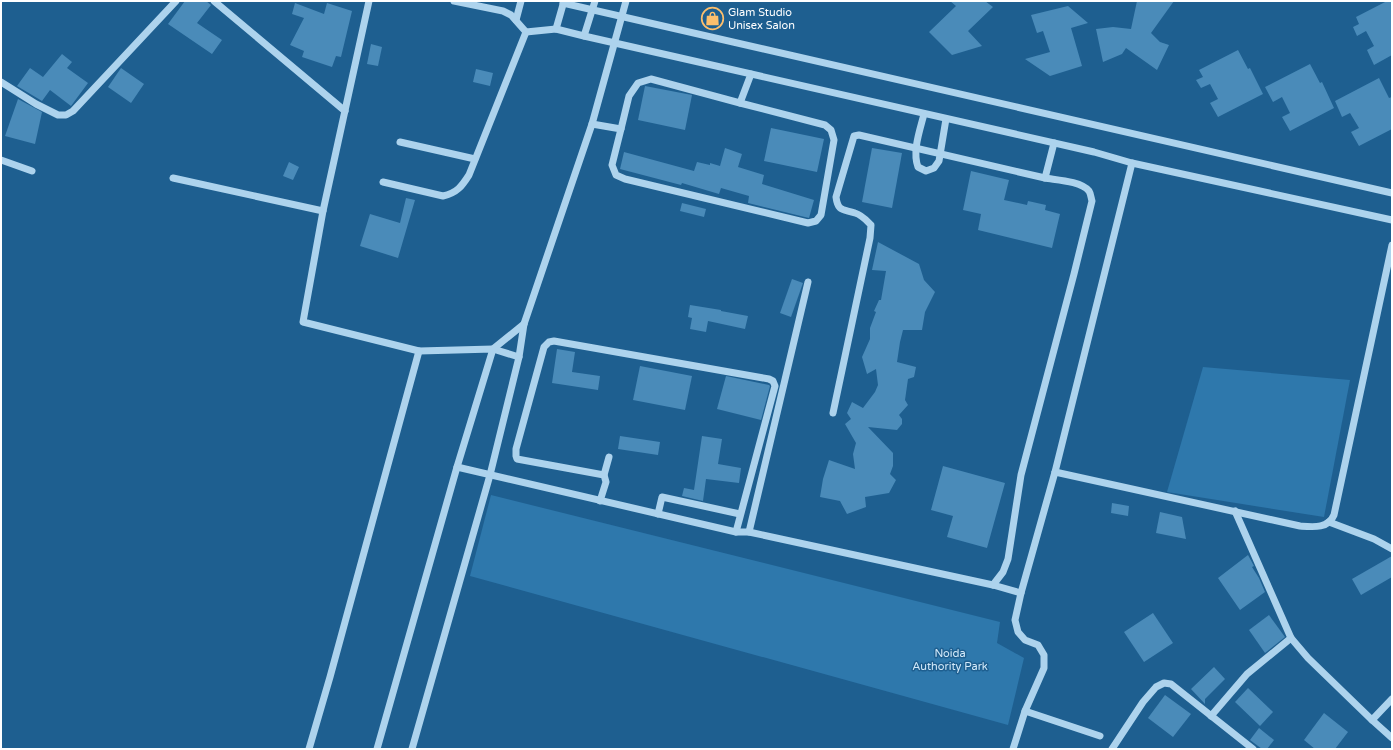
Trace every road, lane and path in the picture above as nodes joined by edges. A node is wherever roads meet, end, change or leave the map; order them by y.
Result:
1 (176, 1) edge
2 (214, 1) edge
3 (369, 1) edge
4 (454, 1) edge
5 (521, 1) edge
6 (595, 1) edge
7 (626, 1) edge
8 (564, 2) edge
9 (592, 10) junction
10 (622, 17) junction
11 (516, 20) junction
12 (556, 29) junction
13 (526, 32) junction
14 (584, 36) junction
15 (614, 43) junction
16 (751, 74) junction
17 (1, 82) edge
18 (740, 103) junction
19 (345, 111) junction
20 (924, 114) junction
21 (946, 119) junction
22 (592, 124) junction
23 (621, 129) junction
24 (400, 142) dead end
25 (1054, 143) junction
26 (917, 148) junction
27 (941, 154) junction
28 (475, 159) junction
29 (1, 160) edge
30 (1132, 163) junction
31 (32, 171) dead end
32 (173, 178) dead end
33 (1045, 178) junction
34 (383, 182) dead end
35 (1392, 193) edge
36 (323, 211) junction
37 (1392, 220) edge
38 (1392, 245) edge
39 (1390, 265) edge
40 (808, 282) dead end
41 (524, 324) junction
42 (493, 349) junction
43 (419, 351) junction
44 (519, 357) junction
45 (833, 413) dead end
46 (609, 457) dead end
47 (457, 467) junction
48 (1055, 472) junction
49 (490, 475) junction
50 (604, 475) junction
51 (600, 501) junction
52 (1234, 511) junction
53 (658, 514) junction
54 (740, 514) junction
55 (1329, 522) junction
56 (736, 532) junction
57 (749, 532) junction
58 (1392, 549) edge
59 (993, 585) junction
60 (1021, 593) junction
61 (1291, 638) junction
62 (1392, 699) edge
63 (1025, 711) junction
64 (1211, 716) junction
65 (1372, 720) junction
66 (1100, 736) dead end
67 (1392, 738) edge
68 (308, 749) edge
69 (377, 749) edge
70 (412, 749) edge
71 (1013, 749) edge
72 (1112, 749) edge
73 (1253, 749) edge

1 - 17 street
2 - 19 street
3 - 19 street
4 - 11 street
5 - 11 street
6 - 9 street
7 - 10 street
8 - 9 street
8 - 12 street
9 - 10 street
9 - 14 street
10 - 15 street
10 - 35 street
11 - 13 street
12 - 13 street
12 - 14 street
13 - 28 street
14 - 15 street
15 - 16 street
15 - 22 street
16 - 18 street
16 - 20 street
18 - 23 street
18 - 23 street
19 - 36 street
20 - 21 street
20 - 26 street
21 - 25 street
21 - 27 street
22 - 23 street
22 - 41 street
24 - 28 street
25 - 30 street
25 - 33 street
26 - 27 street
26 - 27 street
26 - 45 street
27 - 33 street
28 - 34 street
29 - 31 street
30 - 37 street
30 - 48 street
32 - 36 street
33 - 59 street
36 - 43 street
38 - 39 street
39 - 55 street
40 - 57 street
41 - 42 street
41 - 44 street
42 - 43 street
42 - 44 street
42 - 47 street
43 - 68 street
44 - 49 street
46 - 50 street
47 - 49 street
47 - 69 street
48 - 52 street
48 - 60 street
49 - 51 street
49 - 70 street
50 - 51 street
50 - 54 street
51 - 53 street
52 - 55 street
52 - 61 street
53 - 54 street
53 - 56 street
54 - 56 street
55 - 58 street
56 - 57 street
57 - 59 street
59 - 60 street
60 - 63 street
61 - 64 street
61 - 65 street
62 - 65 street
63 - 66 street
63 - 71 street
64 - 72 street
64 - 73 street
65 - 67 street

